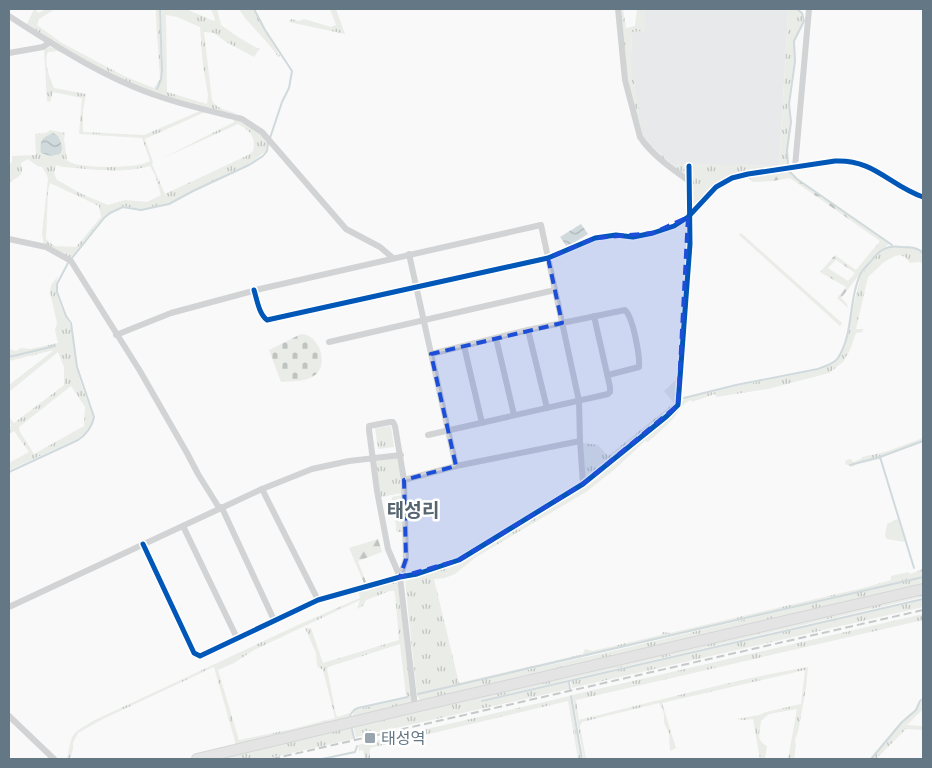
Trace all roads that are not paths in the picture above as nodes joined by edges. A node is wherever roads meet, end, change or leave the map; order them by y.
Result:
1 (618, 9) edge
2 (809, 9) edge
3 (9, 16) edge
4 (50, 42) junction
5 (9, 53) edge
6 (689, 166) dead end
7 (795, 167) junction
8 (689, 182) junction
9 (923, 197) edge
10 (688, 217) junction
11 (9, 239) edge
12 (409, 254) junction
13 (393, 258) junction
14 (548, 258) junction
15 (416, 287) junction
16 (254, 290) junction
17 (555, 290) junction
18 (594, 316) junction
19 (424, 320) junction
20 (562, 323) junction
21 (528, 330) junction
22 (116, 334) junction
23 (496, 338) junction
24 (328, 342) dead end
25 (464, 346) junction
26 (431, 354) junction
27 (608, 375) junction
28 (579, 401) junction
29 (547, 408) junction
30 (514, 415) junction
31 (482, 423) junction
32 (448, 430) junction
33 (428, 435) dead end
34 (580, 441) junction
35 (401, 455) junction
36 (372, 458) junction
37 (456, 466) junction
38 (404, 480) junction
39 (584, 484) junction
40 (262, 489) junction
41 (222, 508) junction
42 (183, 526) junction
43 (143, 544) junction
44 (400, 576) junction
45 (923, 589) edge
46 (318, 600) junction
47 (9, 607) edge
48 (274, 620) junction
49 (237, 638) junction
50 (415, 707) junction
51 (9, 716) edge
52 (54, 759) edge
53 (197, 759) edge

1 - 8 street
2 - 7 street
3 - 4 street
4 - 5 street
4 - 13 street
6 - 8 street
7 - 9 street
7 - 10 street
8 - 10 street
10 - 14 street
10 - 39 street
11 - 22 street
12 - 13 street
12 - 14 street
12 - 15 street
13 - 16 street
14 - 15 street
14 - 17 street
15 - 16 street
15 - 19 street
16 - 22 street
17 - 19 street
17 - 20 street
18 - 20 street
18 - 27 street
18 - 27 street
19 - 24 street
19 - 26 street
20 - 21 street
20 - 28 street
21 - 23 street
21 - 29 street
22 - 41 street
23 - 25 street
23 - 30 street
25 - 26 street
25 - 31 street
26 - 32 street
27 - 28 street
28 - 29 street
28 - 34 street
29 - 30 street
30 - 31 street
31 - 32 street
32 - 33 street
32 - 37 street
34 - 37 street
34 - 39 street
35 - 36 street
35 - 36 street
35 - 38 street
36 - 40 street
36 - 44 street
37 - 38 street
38 - 44 street
39 - 44 street
40 - 41 street
40 - 46 street
41 - 42 street
41 - 48 street
42 - 43 street
42 - 49 street
43 - 47 street
43 - 49 street
44 - 46 street
44 - 50 street
45 - 50 main road
46 - 48 street
48 - 49 street
50 - 53 main road
51 - 52 street

